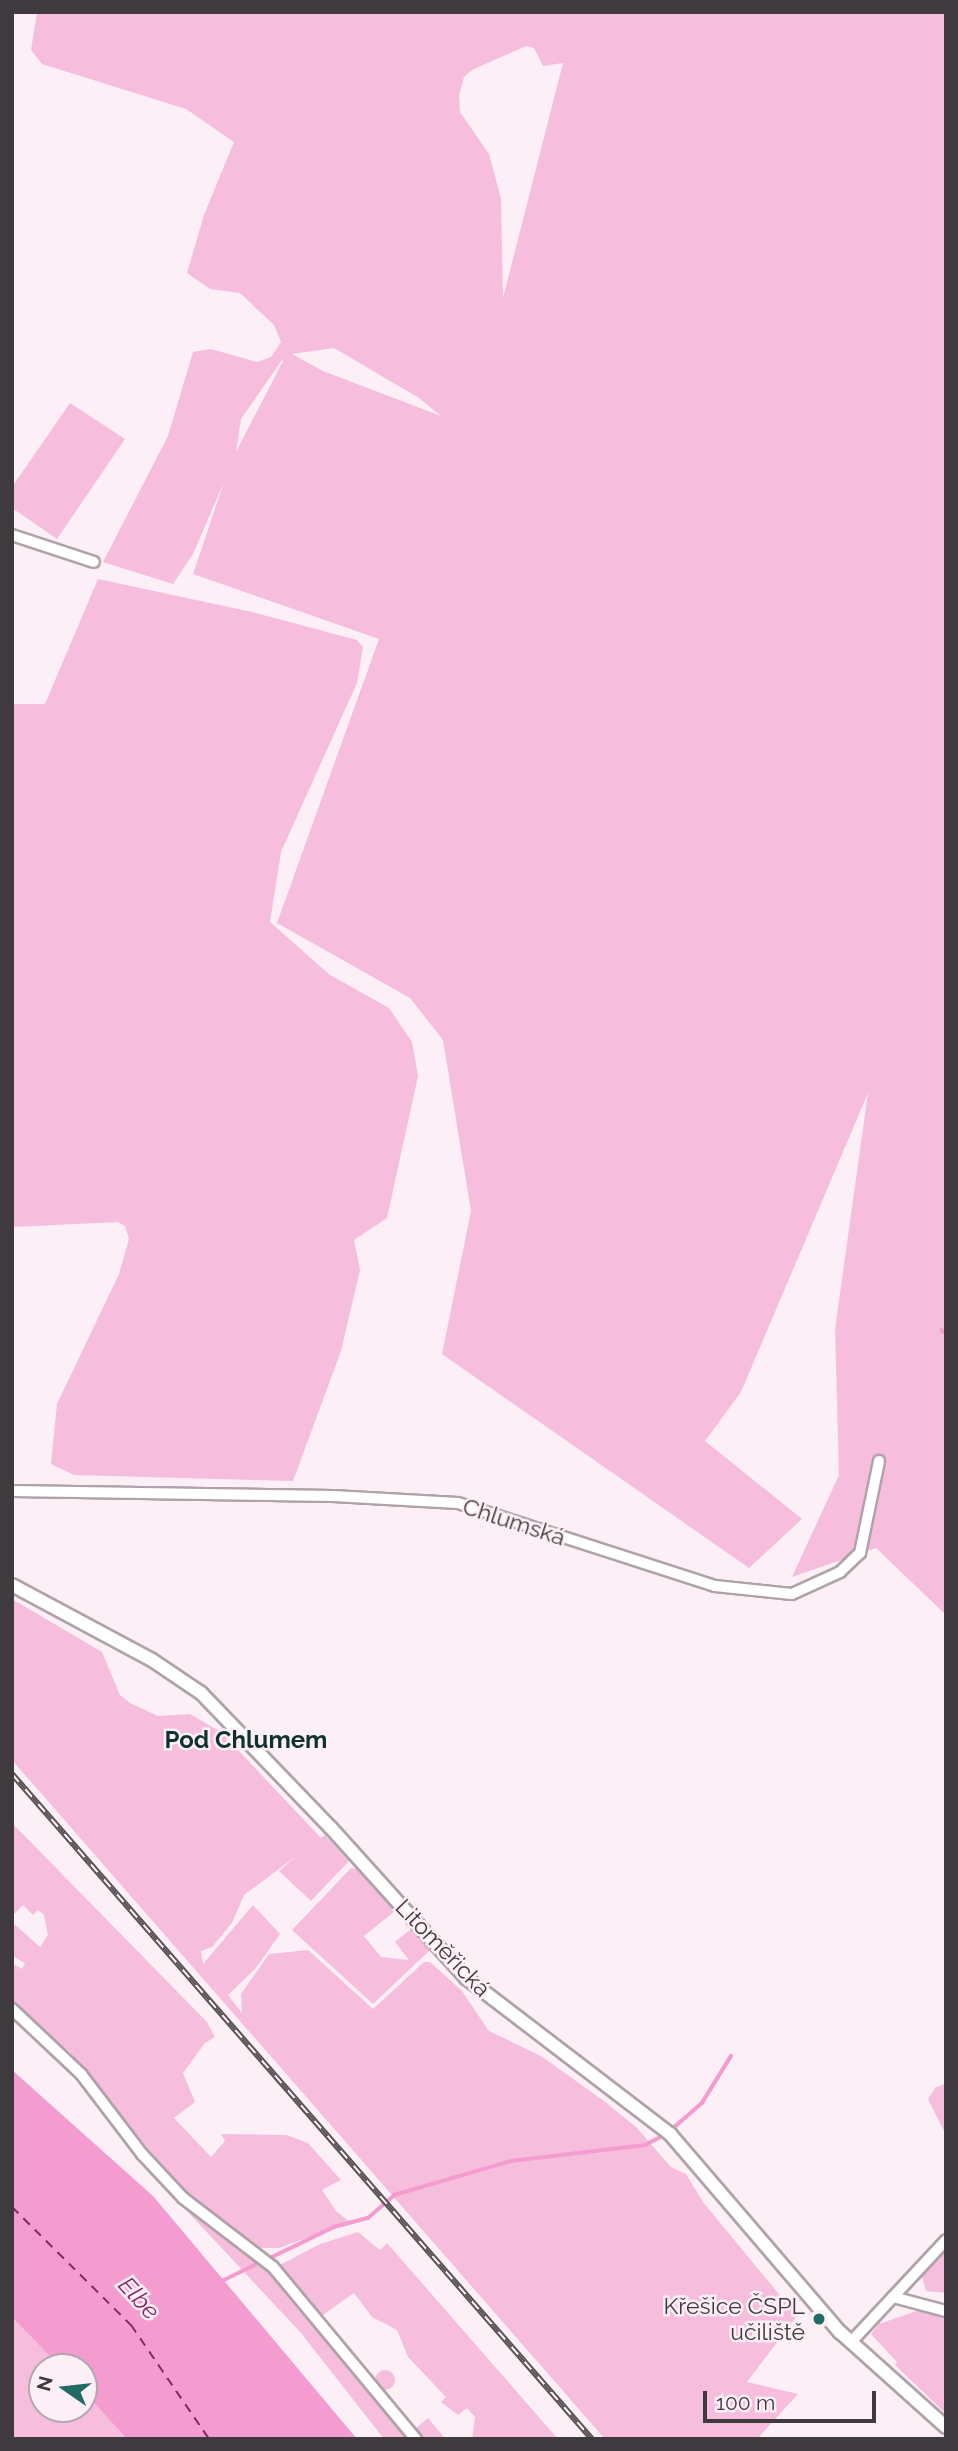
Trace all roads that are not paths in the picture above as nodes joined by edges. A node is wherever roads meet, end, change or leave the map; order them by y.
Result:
1 (12, 535) edge
2 (94, 562) dead end
3 (879, 1461) dead end
4 (12, 1492) edge
5 (12, 1585) edge
6 (12, 2009) edge
7 (946, 2240) edge
8 (893, 2297) junction
9 (946, 2311) edge
10 (850, 2342) junction
11 (946, 2427) edge
12 (416, 2439) edge

1 - 2 street
3 - 4 street, Chlumská
5 - 10 main road, Litoměřická
6 - 12 street
7 - 8 street
8 - 9 street
8 - 10 street
10 - 11 main road, Litoměřická

